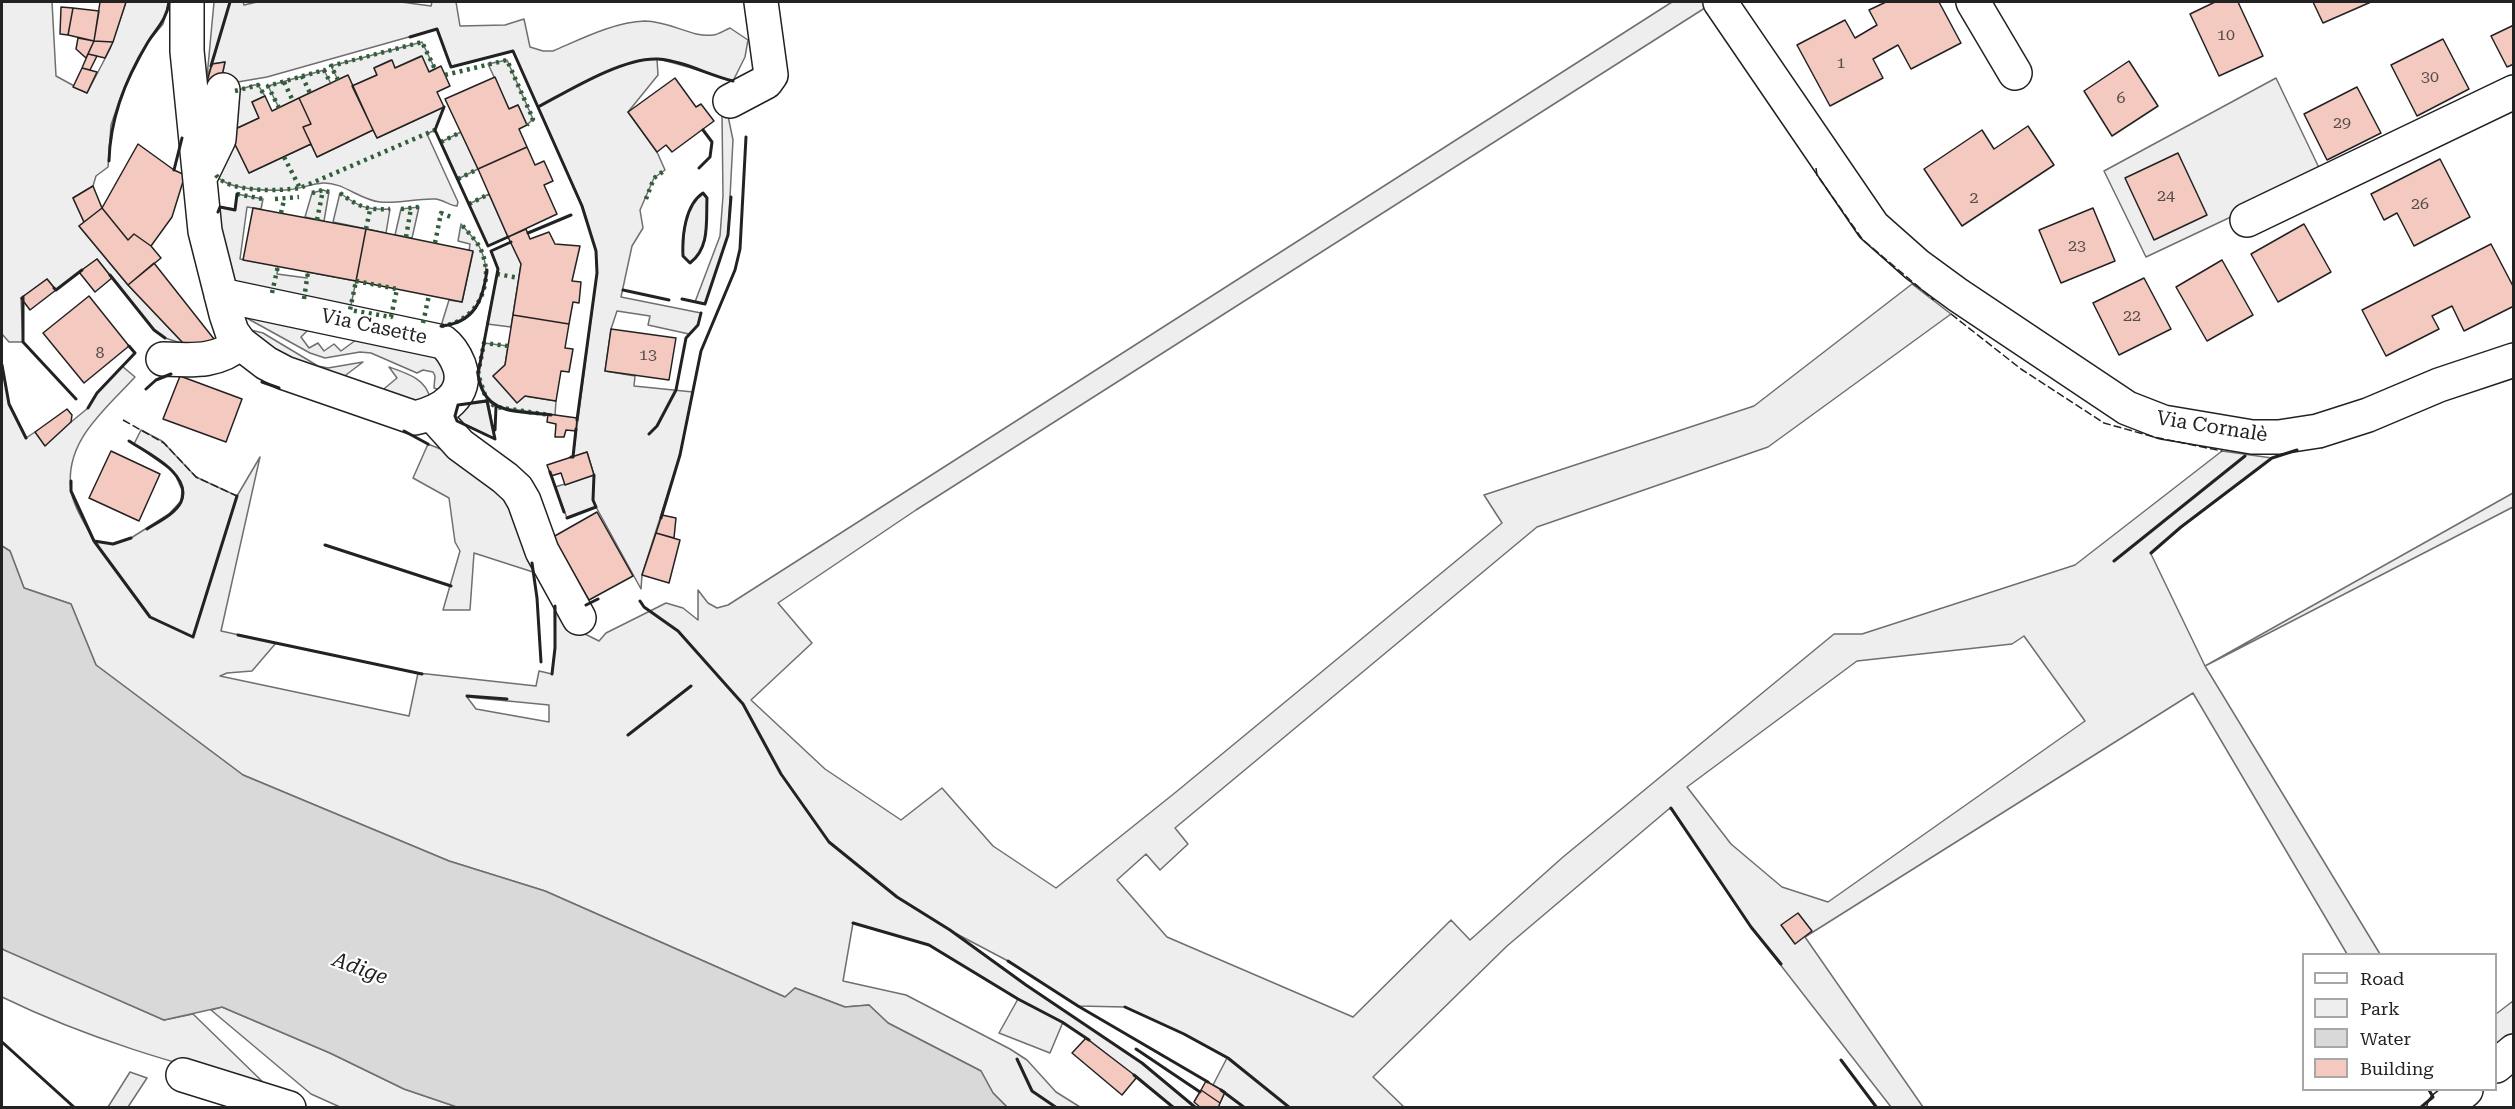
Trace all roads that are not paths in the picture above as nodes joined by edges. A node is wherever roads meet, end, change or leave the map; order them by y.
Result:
1 (187, 2) edge
2 (761, 2) edge
3 (1720, 2) edge
4 (1973, 2) edge
5 (2015, 73) dead end
6 (223, 90) dead end
7 (2514, 92) edge
8 (730, 101) dead end
9 (201, 177) junction
10 (2247, 220) dead end
11 (221, 295) junction
12 (240, 343) junction
13 (163, 359) dead end
14 (2514, 360) edge
15 (432, 414) junction
16 (579, 618) dead end
17 (2514, 1051) edge
18 (2497, 1065) edge
19 (183, 1075) dead end
20 (2464, 1091) edge
21 (289, 1107) edge
22 (2444, 1107) edge

1 - 9 street
2 - 8 street
3 - 14 street, Via Cornalè
4 - 5 street
6 - 9 street
7 - 10 street
9 - 11 street
11 - 12 street
11 - 15 street, Via Casette
12 - 13 street
12 - 15 street
15 - 16 street
17 - 18 street
19 - 21 street
20 - 22 street

